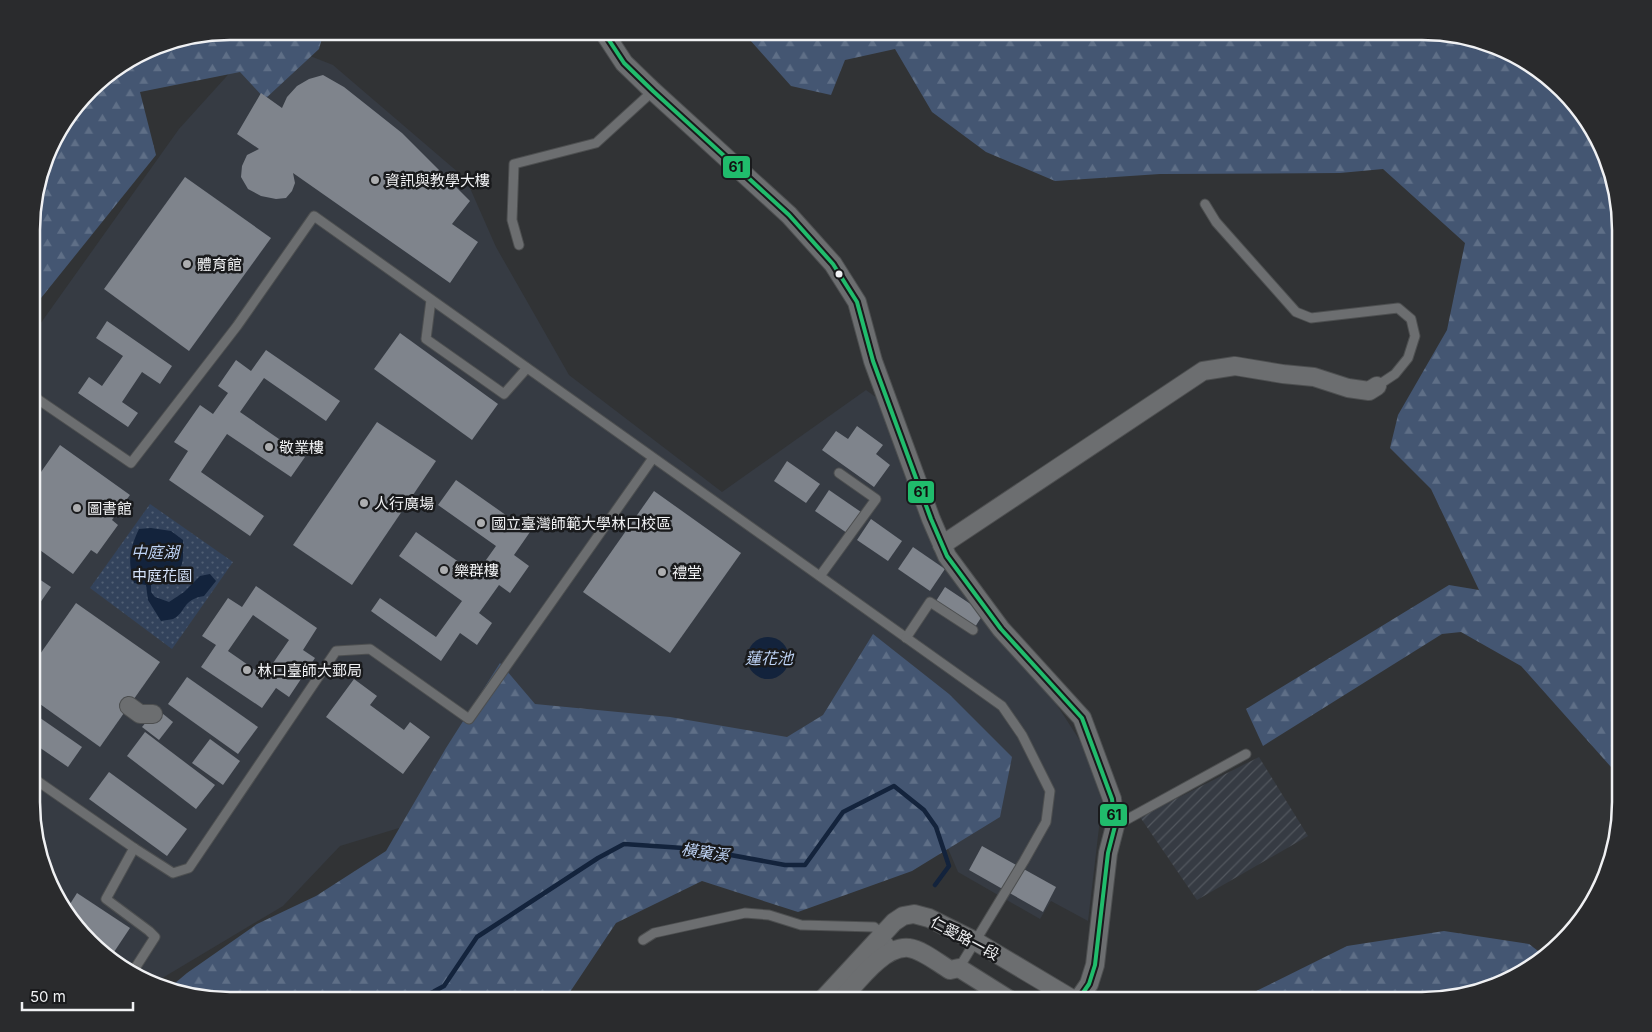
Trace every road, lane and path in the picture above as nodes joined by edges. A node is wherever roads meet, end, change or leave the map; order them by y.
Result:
1 (609, 40) edge
2 (652, 91) junction
3 (1205, 204) dead end
4 (519, 245) dead end
5 (432, 300) junction
6 (527, 368) junction
7 (1377, 386) joint
8 (40, 401) edge
9 (653, 458) junction
10 (839, 473) dead end
11 (942, 545) junction
12 (820, 576) junction
13 (973, 630) dead end
14 (906, 638) junction
15 (129, 706) dead end
16 (152, 714) dead end
17 (1246, 754) dead end
18 (40, 783) edge
19 (1115, 826) junction
20 (134, 848) junction
21 (882, 934) junction
22 (643, 940) dead end
23 (975, 941) junction
24 (894, 950) junction
25 (136, 967) edge
26 (959, 968) junction
27 (828, 992) edge
28 (848, 992) edge
29 (997, 992) edge
30 (1062, 992) edge
31 (1082, 992) edge

1 - 2 street
2 - 4 lane
2 - 11 street
3 - 7 lane
5 - 6 lane
5 - 6 lane
5 - 8 lane
6 - 9 lane
7 - 11 street
9 - 12 lane
9 - 20 lane
10 - 12 lane
11 - 19 street
12 - 14 lane
13 - 14 lane
14 - 23 lane
15 - 16 street
17 - 19 lane
18 - 20 lane
19 - 31 street
20 - 25 lane
21 - 22 lane
21 - 23 street, 仁愛路一段
21 - 24 lane
21 - 27 street, 仁愛路一段
23 - 26 lane
23 - 30 street, 仁愛路一段
24 - 26 street, 仁愛路一段
24 - 28 street
26 - 29 street, 仁愛路一段

